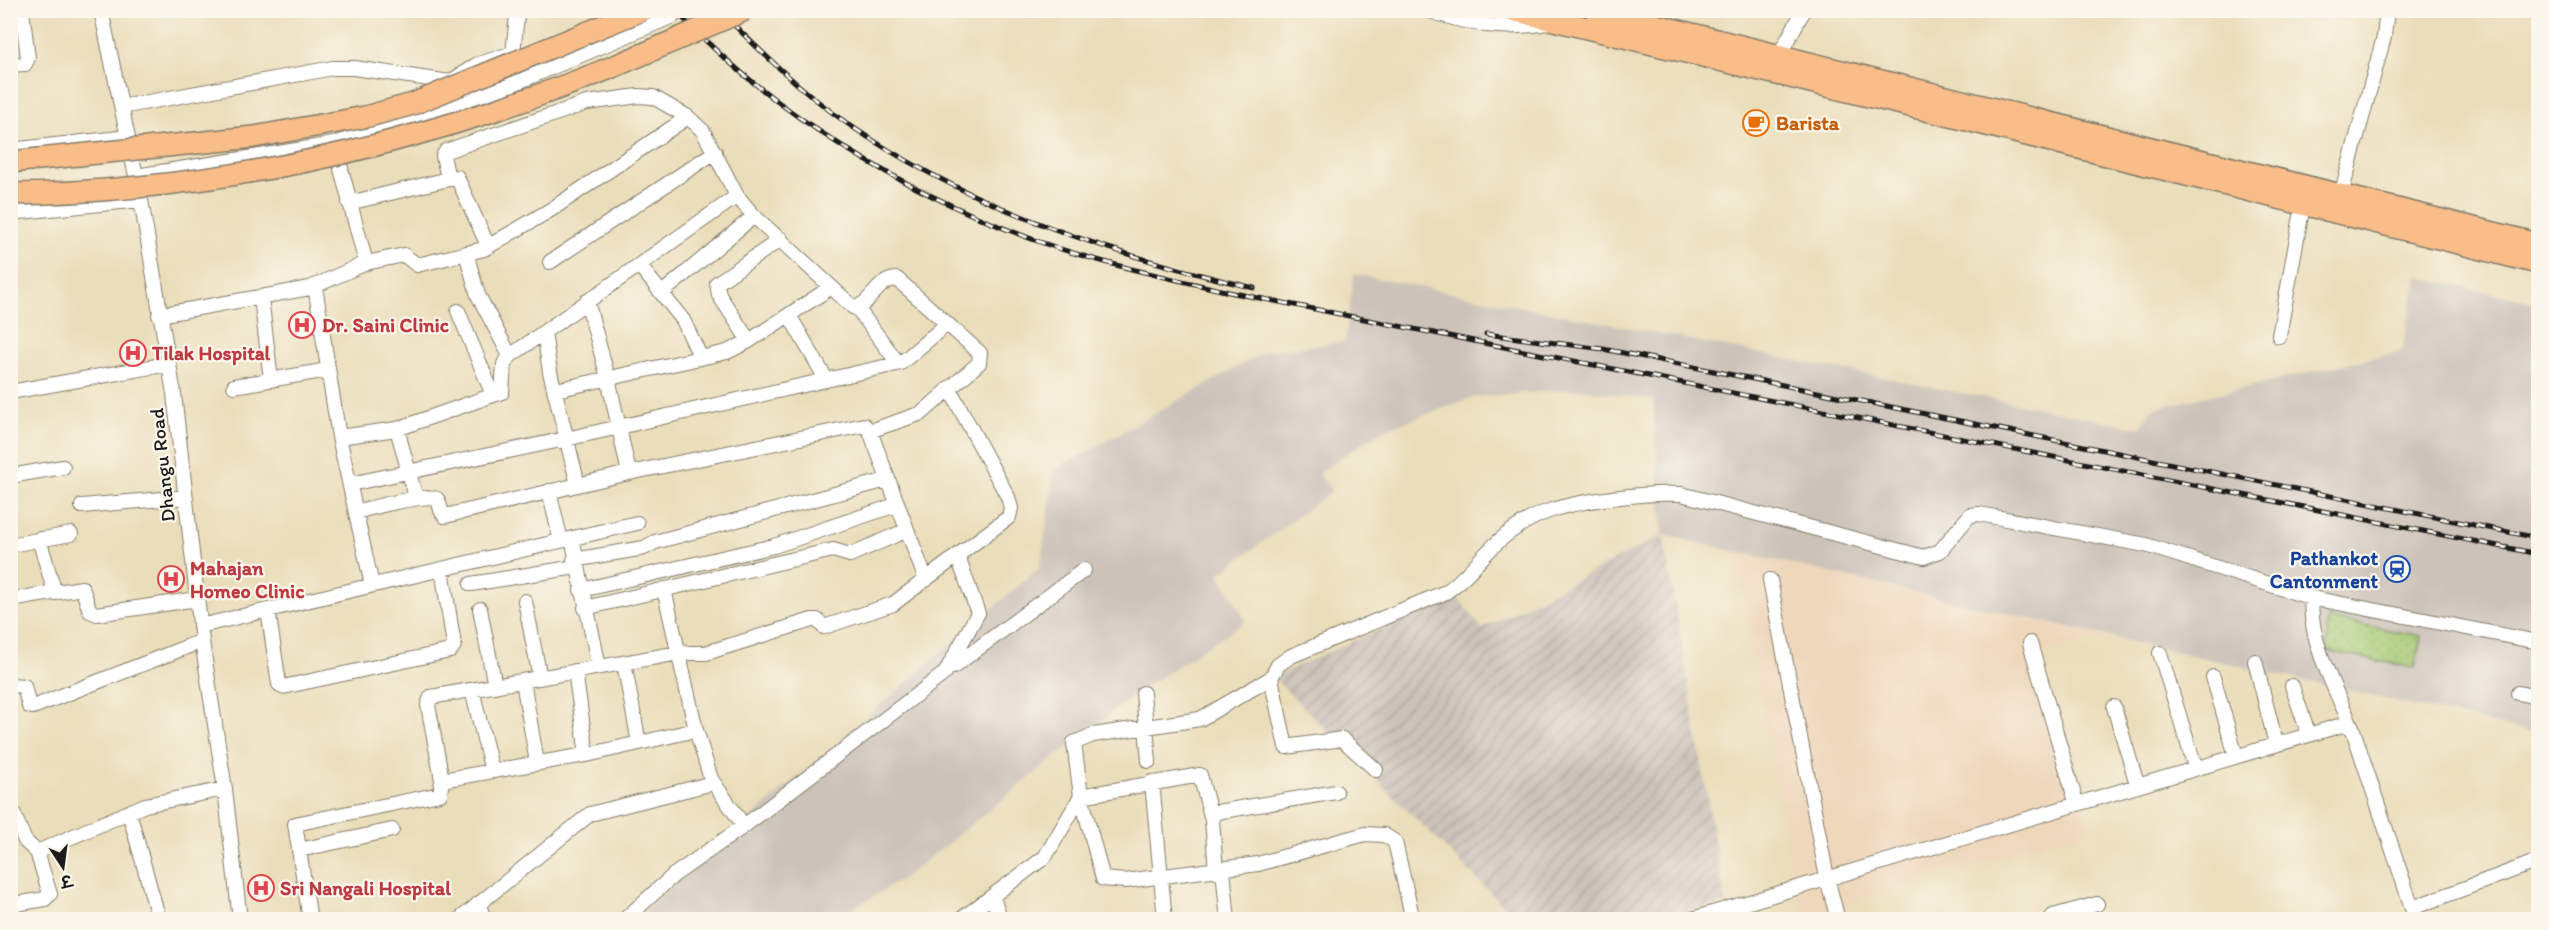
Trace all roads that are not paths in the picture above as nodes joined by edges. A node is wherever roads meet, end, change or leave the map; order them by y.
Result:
1 (101, 10) edge
2 (515, 10) edge
3 (642, 10) edge
4 (745, 10) edge
5 (1427, 10) edge
6 (1512, 10) edge
7 (1595, 10) edge
8 (1804, 10) edge
9 (2387, 10) edge
10 (18, 14) edge
11 (673, 16) dead end
12 (1558, 21) junction
13 (1779, 56) junction
14 (10, 65) edge
15 (121, 107) junction
16 (688, 117) junction
17 (128, 137) junction
18 (334, 144) junction
19 (10, 150) edge
20 (715, 152) junction
21 (10, 162) edge
22 (136, 176) junction
23 (448, 178) junction
24 (2261, 185) junction
25 (10, 194) edge
26 (2341, 195) junction
27 (737, 196) junction
28 (141, 200) junction
29 (349, 203) junction
30 (2303, 205) junction
31 (10, 213) edge
32 (754, 216) junction
33 (781, 239) junction
34 (2538, 244) edge
35 (488, 246) junction
36 (466, 253) junction
37 (550, 262) dead end
38 (366, 263) junction
39 (2538, 263) edge
40 (639, 265) junction
41 (315, 286) junction
42 (830, 288) junction
43 (662, 293) junction
44 (261, 297) junction
45 (587, 301) junction
46 (857, 308) junction
47 (458, 311) dead end
48 (159, 315) junction
49 (789, 315) junction
50 (947, 324) junction
51 (544, 332) junction
52 (2279, 336) dead end
53 (749, 341) junction
54 (510, 356) junction
55 (701, 358) junction
56 (898, 363) junction
57 (168, 364) junction
58 (328, 370) junction
59 (608, 378) junction
60 (826, 379) junction
61 (271, 380) junction
62 (234, 386) dead end
63 (949, 388) junction
64 (556, 390) junction
65 (10, 392) edge
66 (493, 395) junction
67 (618, 425) junction
68 (398, 429) junction
69 (870, 431) junction
70 (339, 437) junction
71 (566, 439) junction
72 (63, 467) dead end
73 (409, 472) junction
74 (629, 473) junction
75 (10, 476) edge
76 (886, 480) junction
77 (350, 484) junction
78 (578, 485) junction
79 (549, 491) junction
80 (186, 497) junction
81 (416, 498) junction
82 (897, 505) junction
83 (82, 506) dead end
84 (356, 512) junction
85 (637, 523) dead end
86 (907, 530) junction
87 (71, 534) dead end
88 (39, 539) junction
89 (566, 540) junction
90 (10, 545) edge
91 (958, 557) junction
92 (575, 563) junction
93 (442, 569) junction
94 (1084, 570) dead end
95 (926, 580) junction
96 (1770, 580) dead end
97 (372, 585) junction
98 (471, 585) dead end
99 (664, 589) junction
100 (581, 590) junction
101 (55, 593) junction
102 (2312, 598) junction
103 (197, 599) junction
104 (10, 600) edge
105 (525, 601) dead end
106 (585, 608) junction
107 (480, 609) dead end
108 (268, 610) junction
109 (200, 626) junction
110 (202, 641) junction
111 (2538, 642) edge
112 (2030, 643) dead end
113 (679, 653) junction
114 (2160, 653) dead end
115 (2255, 661) dead end
116 (624, 663) junction
117 (599, 667) junction
118 (574, 672) junction
119 (945, 673) junction
120 (2213, 677) dead end
121 (540, 678) junction
122 (1271, 678) junction
123 (523, 681) junction
124 (10, 685) edge
125 (495, 686) junction
126 (2292, 686) dead end
127 (471, 690) junction
128 (1143, 693) dead end
129 (2518, 693) dead end
130 (2538, 697) edge
131 (2114, 707) dead end
132 (1146, 727) junction
133 (2352, 727) junction
134 (696, 730) junction
135 (2309, 735) junction
136 (639, 743) junction
137 (2276, 744) junction
138 (586, 755) junction
139 (2236, 756) junction
140 (1149, 760) dead end
141 (537, 763) junction
142 (2195, 767) junction
143 (492, 771) junction
144 (1376, 771) dead end
145 (442, 780) junction
146 (1152, 782) junction
147 (713, 783) junction
148 (2137, 784) junction
149 (225, 789) junction
150 (1336, 792) dead end
151 (1081, 796) junction
152 (2076, 802) junction
153 (10, 805) edge
154 (129, 812) junction
155 (1211, 813) junction
156 (744, 826) junction
157 (392, 830) dead end
158 (299, 850) junction
159 (37, 852) junction
160 (2538, 861) edge
161 (1219, 870) junction
162 (1160, 876) junction
163 (1827, 878) junction
164 (992, 896) junction
165 (478, 904) junction
166 (2097, 904) dead end
167 (10, 905) edge
168 (2414, 914) edge
169 (159, 920) edge
170 (240, 920) edge
171 (310, 920) edge
172 (459, 920) edge
173 (485, 920) edge
174 (624, 920) edge
175 (960, 920) edge
176 (1001, 920) edge
177 (1165, 920) edge
178 (1228, 920) edge
179 (1413, 920) edge
180 (1689, 920) edge
181 (1838, 920) edge
182 (2050, 920) edge

1 - 15 street, Dhangu Road
2 - 15 street
3 - 21 highway, bridge
4 - 25 highway, bridge
5 - 12 street
6 - 12 highway
7 - 13 highway
8 - 13 street
9 - 26 street
10 - 14 street
11 - 18 street
12 - 24 highway
13 - 24 highway
15 - 17 street, Dhangu Road
16 - 20 street
16 - 23 street
16 - 35 street
17 - 19 street
17 - 22 street, Dhangu Road
18 - 22 street
18 - 29 street
20 - 27 street
20 - 37 street
22 - 28 street, Dhangu Road
23 - 29 street
23 - 35 street
24 - 26 highway
24 - 30 highway
26 - 34 highway
27 - 32 street
27 - 40 street
28 - 31 street
28 - 48 street, Dhangu Road
29 - 38 street
30 - 39 highway
30 - 52 street
32 - 33 street
32 - 43 street
33 - 42 street
33 - 53 street
35 - 36 street
36 - 38 street
36 - 54 street
38 - 41 street
40 - 43 street
40 - 45 street
41 - 44 street
41 - 58 street
42 - 46 street
42 - 49 street
43 - 55 street
44 - 48 street
44 - 61 street
45 - 51 street
45 - 59 street
46 - 50 street
46 - 56 street
47 - 66 street
48 - 57 street, Dhangu Road
49 - 53 street
49 - 60 street
50 - 56 street
50 - 63 street
51 - 54 street
51 - 64 street
53 - 55 street
54 - 66 street
55 - 59 street
56 - 60 street
57 - 65 street
57 - 80 street, Dhangu Road
58 - 61 street
58 - 70 street
59 - 64 street
59 - 67 street
60 - 67 street
61 - 62 street
63 - 69 street
63 - 91 street
64 - 71 street
66 - 68 street
67 - 71 street
67 - 74 street
68 - 70 street
68 - 73 street
69 - 74 street
69 - 76 street
70 - 77 street
71 - 73 street
71 - 78 street
72 - 75 street
73 - 77 street
73 - 81 street
74 - 78 street
76 - 82 street
76 - 92 street
77 - 84 street
78 - 79 street
79 - 81 street
79 - 89 street
80 - 83 street
80 - 103 street, Dhangu Road
81 - 84 street
82 - 86 street
82 - 100 street
84 - 97 street
85 - 89 street
86 - 95 street
86 - 99 street
87 - 88 street
88 - 90 street
88 - 101 street
89 - 92 street
89 - 93 street
91 - 95 street
91 - 119 street
92 - 98 street
92 - 100 street
93 - 97 street
93 - 108 street
94 - 119 street
95 - 113 street
96 - 163 street
97 - 108 street
99 - 106 street
99 - 113 street
100 - 106 street
101 - 103 street
101 - 104 street
102 - 111 street
102 - 122 street
102 - 133 street
103 - 109 street, Dhangu Road
105 - 121 street
106 - 117 street
107 - 125 street
108 - 109 street
109 - 110 street, Dhangu Road
110 - 124 street
110 - 149 street, Dhangu Road
112 - 152 street
113 - 116 street
113 - 134 street
114 - 142 street
115 - 137 street
116 - 117 street
116 - 136 street
117 - 118 street
118 - 121 street
118 - 138 street
119 - 156 street
120 - 139 street
121 - 123 street
122 - 132 street
122 - 144 street
123 - 125 street
123 - 141 street
125 - 127 street
126 - 135 street
127 - 143 street
127 - 145 street
128 - 132 street
129 - 130 street
131 - 148 street
132 - 140 street
132 - 151 street
133 - 135 street
133 - 168 street
134 - 136 street
134 - 147 street
135 - 137 street
136 - 138 street
137 - 139 street
138 - 141 street
139 - 142 street
141 - 143 street
142 - 148 street
143 - 145 street
145 - 158 street
146 - 151 street
146 - 155 street
146 - 162 street
147 - 156 street
147 - 165 street
148 - 152 street
149 - 154 street
149 - 170 street, Dhangu Road
150 - 155 street
151 - 162 street
151 - 164 street
152 - 163 street
153 - 159 street
154 - 159 street
154 - 169 street
155 - 161 street
156 - 174 street
157 - 158 street
158 - 171 street
159 - 167 street
160 - 168 street
161 - 162 street
161 - 178 street
161 - 179 street
162 - 177 street
163 - 180 street
163 - 181 street
164 - 175 street
164 - 176 street
165 - 172 street
165 - 173 street
166 - 182 street

